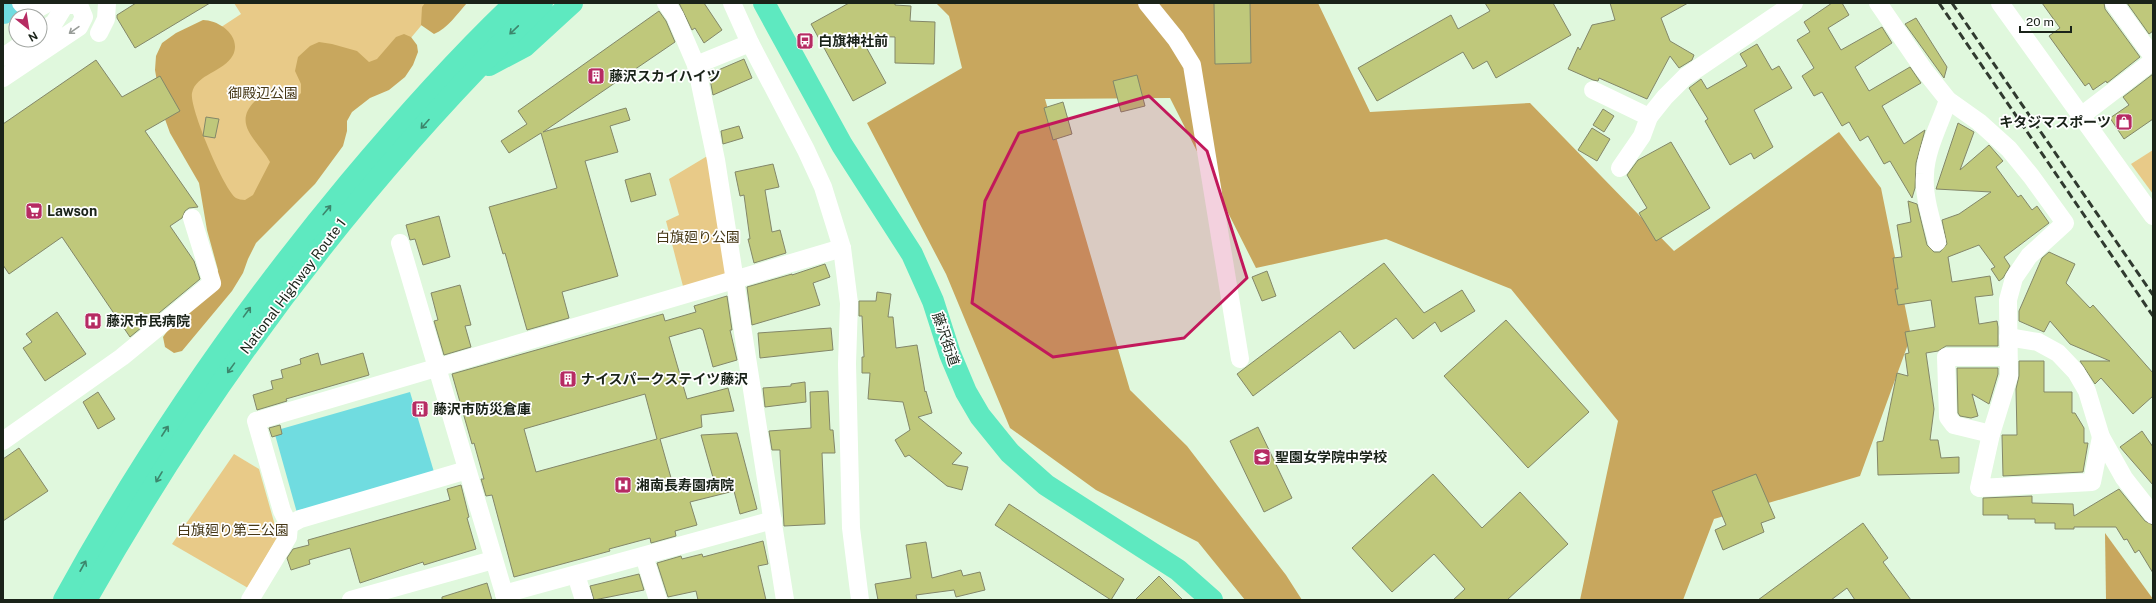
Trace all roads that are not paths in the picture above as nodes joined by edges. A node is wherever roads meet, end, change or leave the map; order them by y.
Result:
1 (48, 3) edge
2 (107, 3) edge
3 (515, 3) edge
4 (542, 3) edge
5 (572, 3) edge
6 (666, 3) edge
7 (732, 3) edge
8 (764, 3) edge
9 (1147, 3) edge
10 (1794, 3) edge
11 (1878, 3) edge
12 (2000, 3) edge
13 (2114, 3) edge
14 (22, 5) edge
15 (48, 27) edge
16 (99, 33) dead end
17 (750, 43) junction
18 (16, 48) edge
19 (48, 48) edge
20 (48, 48) edge
21 (3, 57) edge
22 (2153, 57) edge
23 (2153, 61) edge
24 (696, 64) junction
25 (469, 76) junction
26 (3, 78) edge
27 (1592, 90) dead end
28 (1948, 100) junction
29 (2082, 116) junction
30 (1649, 117) junction
31 (1620, 168) dead end
32 (2153, 216) edge
33 (192, 218) dead end
34 (1937, 242) dead end
35 (400, 243) dead end
36 (842, 248) junction
37 (735, 279) junction
38 (2008, 337) junction
39 (2008, 357) junction
40 (1240, 359) dead end
41 (437, 368) junction
42 (1991, 434) junction
43 (2101, 437) junction
44 (3, 441) edge
45 (467, 470) junction
46 (2153, 515) edge
47 (773, 520) junction
48 (289, 525) junction
49 (644, 556) junction
50 (493, 560) junction
51 (576, 575) junction
52 (505, 597) edge
53 (64, 600) edge
54 (86, 600) edge
55 (250, 600) edge
56 (351, 600) edge
57 (584, 600) edge
58 (658, 600) edge
59 (785, 600) edge
60 (860, 600) edge
61 (1212, 600) edge

1 - 14 street
2 - 16 street
53 -> 3 highway, National Highway Route 1
4 -> 25 highway, National Highway Route 1
5 - 25 highway
6 - 24 street
7 - 17 street
8 - 61 highway, 藤沢街道
9 - 40 street
10 - 30 street
11 - 28 street
12 - 29 street
13 - 22 street
15 -> 19 street
17 - 24 street
17 - 36 street
18 - 21 street
20 -> 26 street
23 - 29 street
24 - 37 street
25 -> 54 highway, National Highway Route 1
27 - 30 street
28 - 34 street
28 - 38 street
29 - 32 street
30 - 31 street
33 - 44 street
35 - 41 street
36 - 37 street
36 - 60 street
37 - 41 street
37 - 47 street
38 - 39 street
38 - 43 street
39 - 42 street
39 - 42 street
41 - 45 street
41 - 48 street
42 - 43 street
43 - 46 street
45 - 48 street
45 - 50 street
47 - 49 street
47 - 59 street
48 - 55 street
49 - 51 street
49 - 58 street
50 - 52 street
50 - 56 street
51 - 52 street
51 - 57 street

